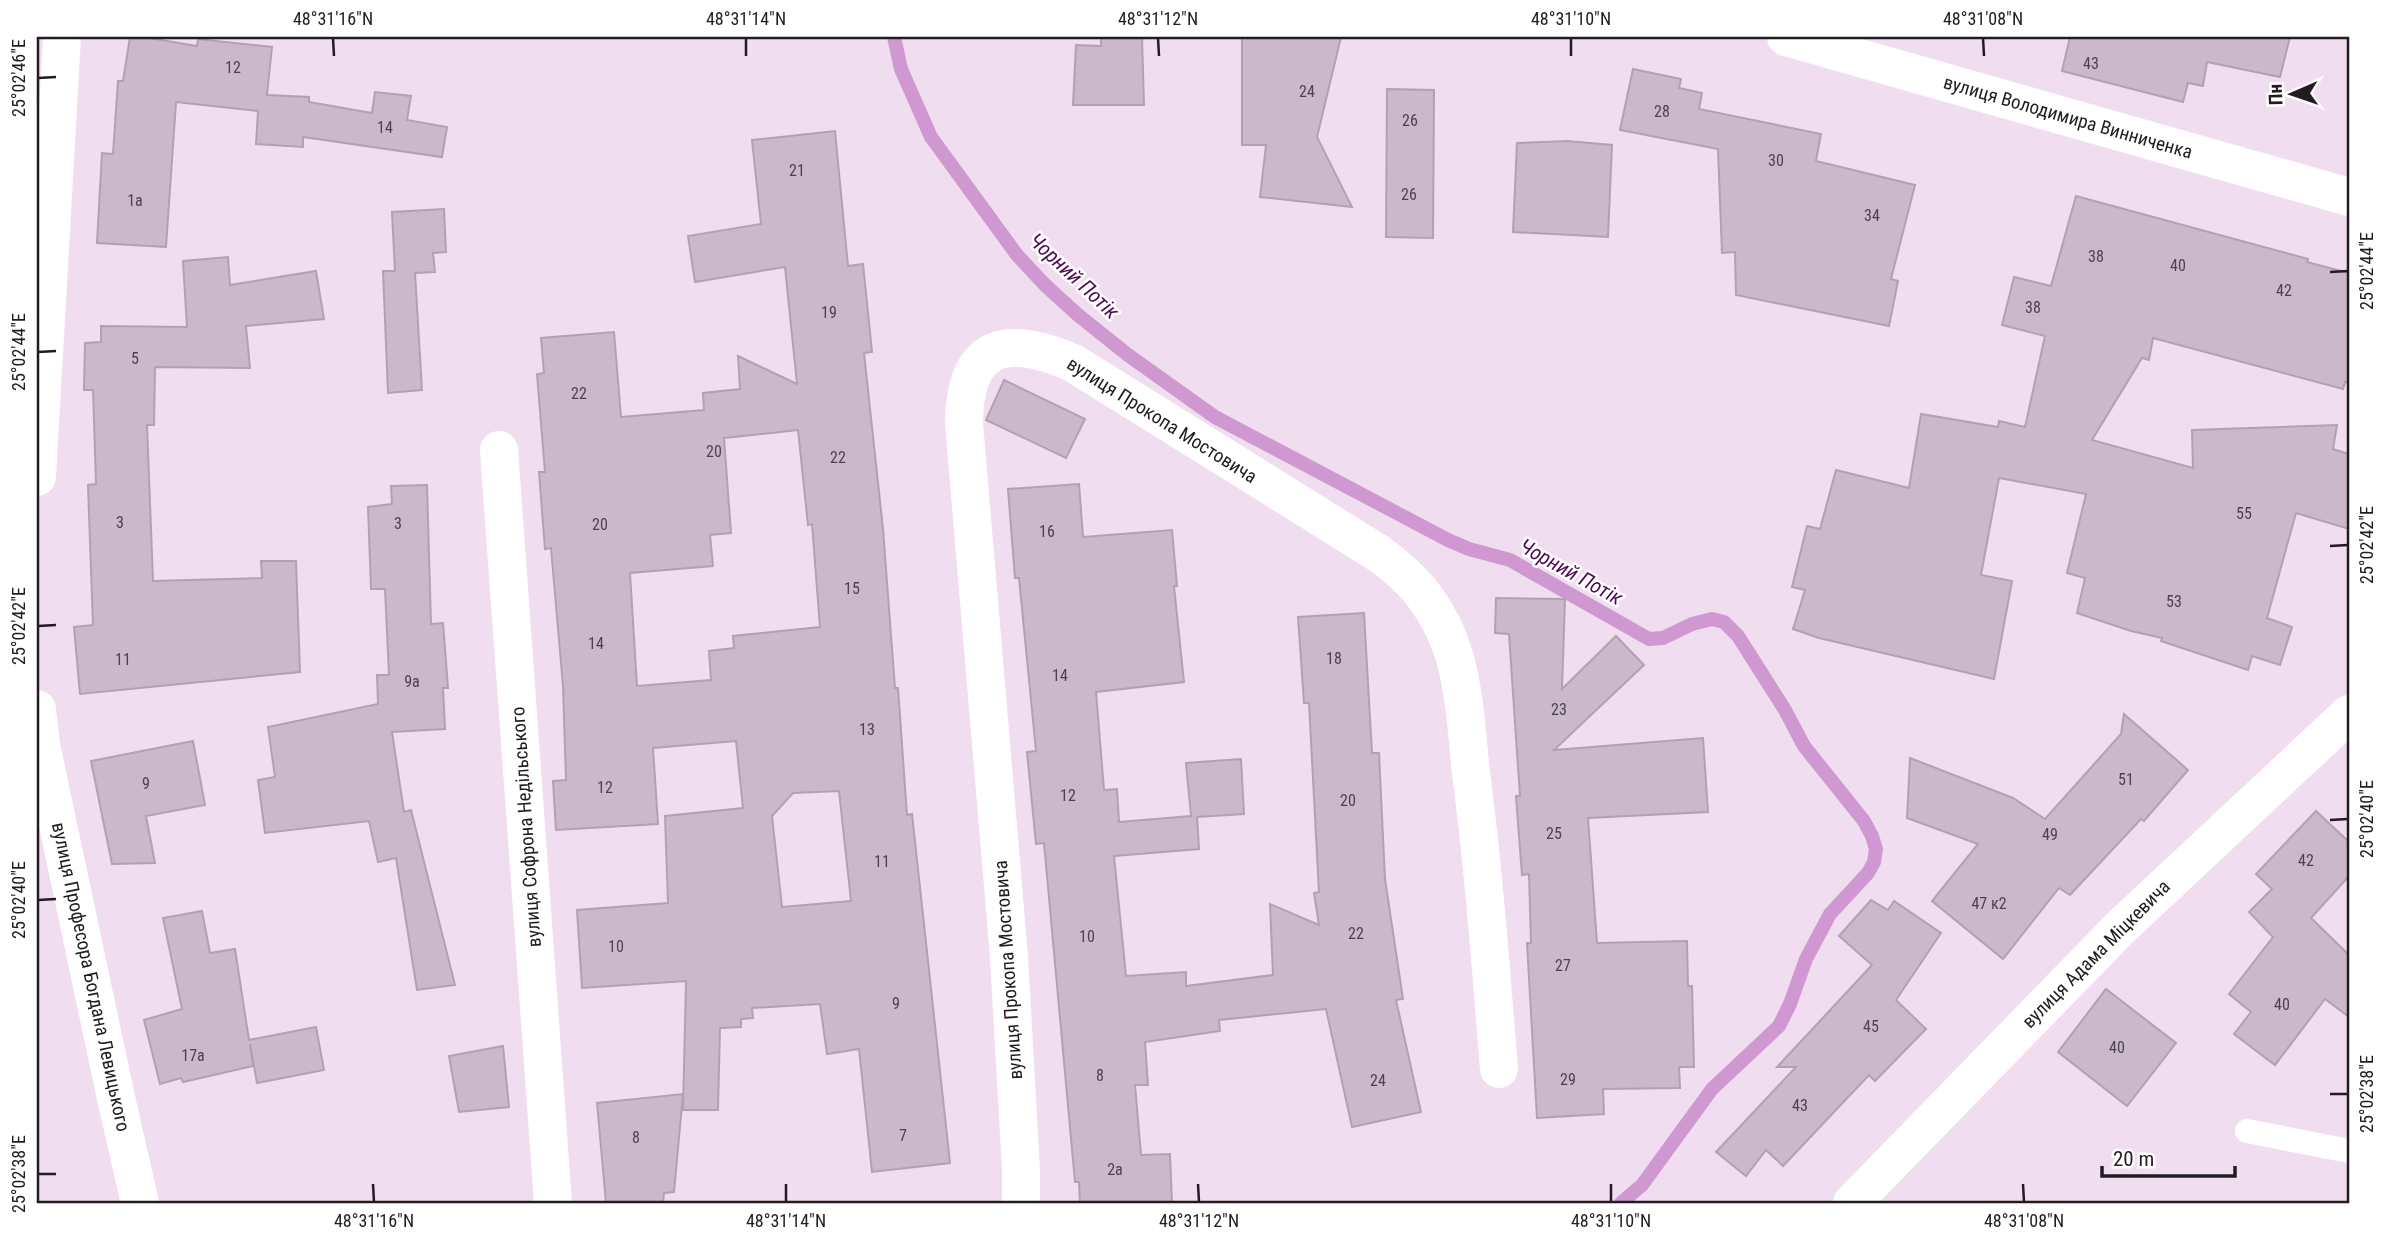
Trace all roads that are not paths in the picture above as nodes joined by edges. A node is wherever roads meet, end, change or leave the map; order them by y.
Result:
1 (62, 37) edge
2 (1786, 37) edge
3 (2349, 197) edge
4 (499, 450) dead end
5 (37, 477) edge
6 (37, 709) edge
7 (2349, 714) edge
8 (1499, 1069) dead end
9 (2247, 1131) dead end
10 (2349, 1151) edge
11 (140, 1203) edge
12 (553, 1203) edge
13 (1021, 1203) edge
14 (1852, 1203) edge

1 - 5 street
2 - 3 street, вулиця Володимира Винниченка
4 - 12 street, вулиця Софрона Недільського
6 - 11 street, вулиця Професора Богдана Левицького
7 - 14 street, вулиця Адама Міцкевича
8 - 13 street, вулиця Прокопа Мостовича
9 - 10 lane

